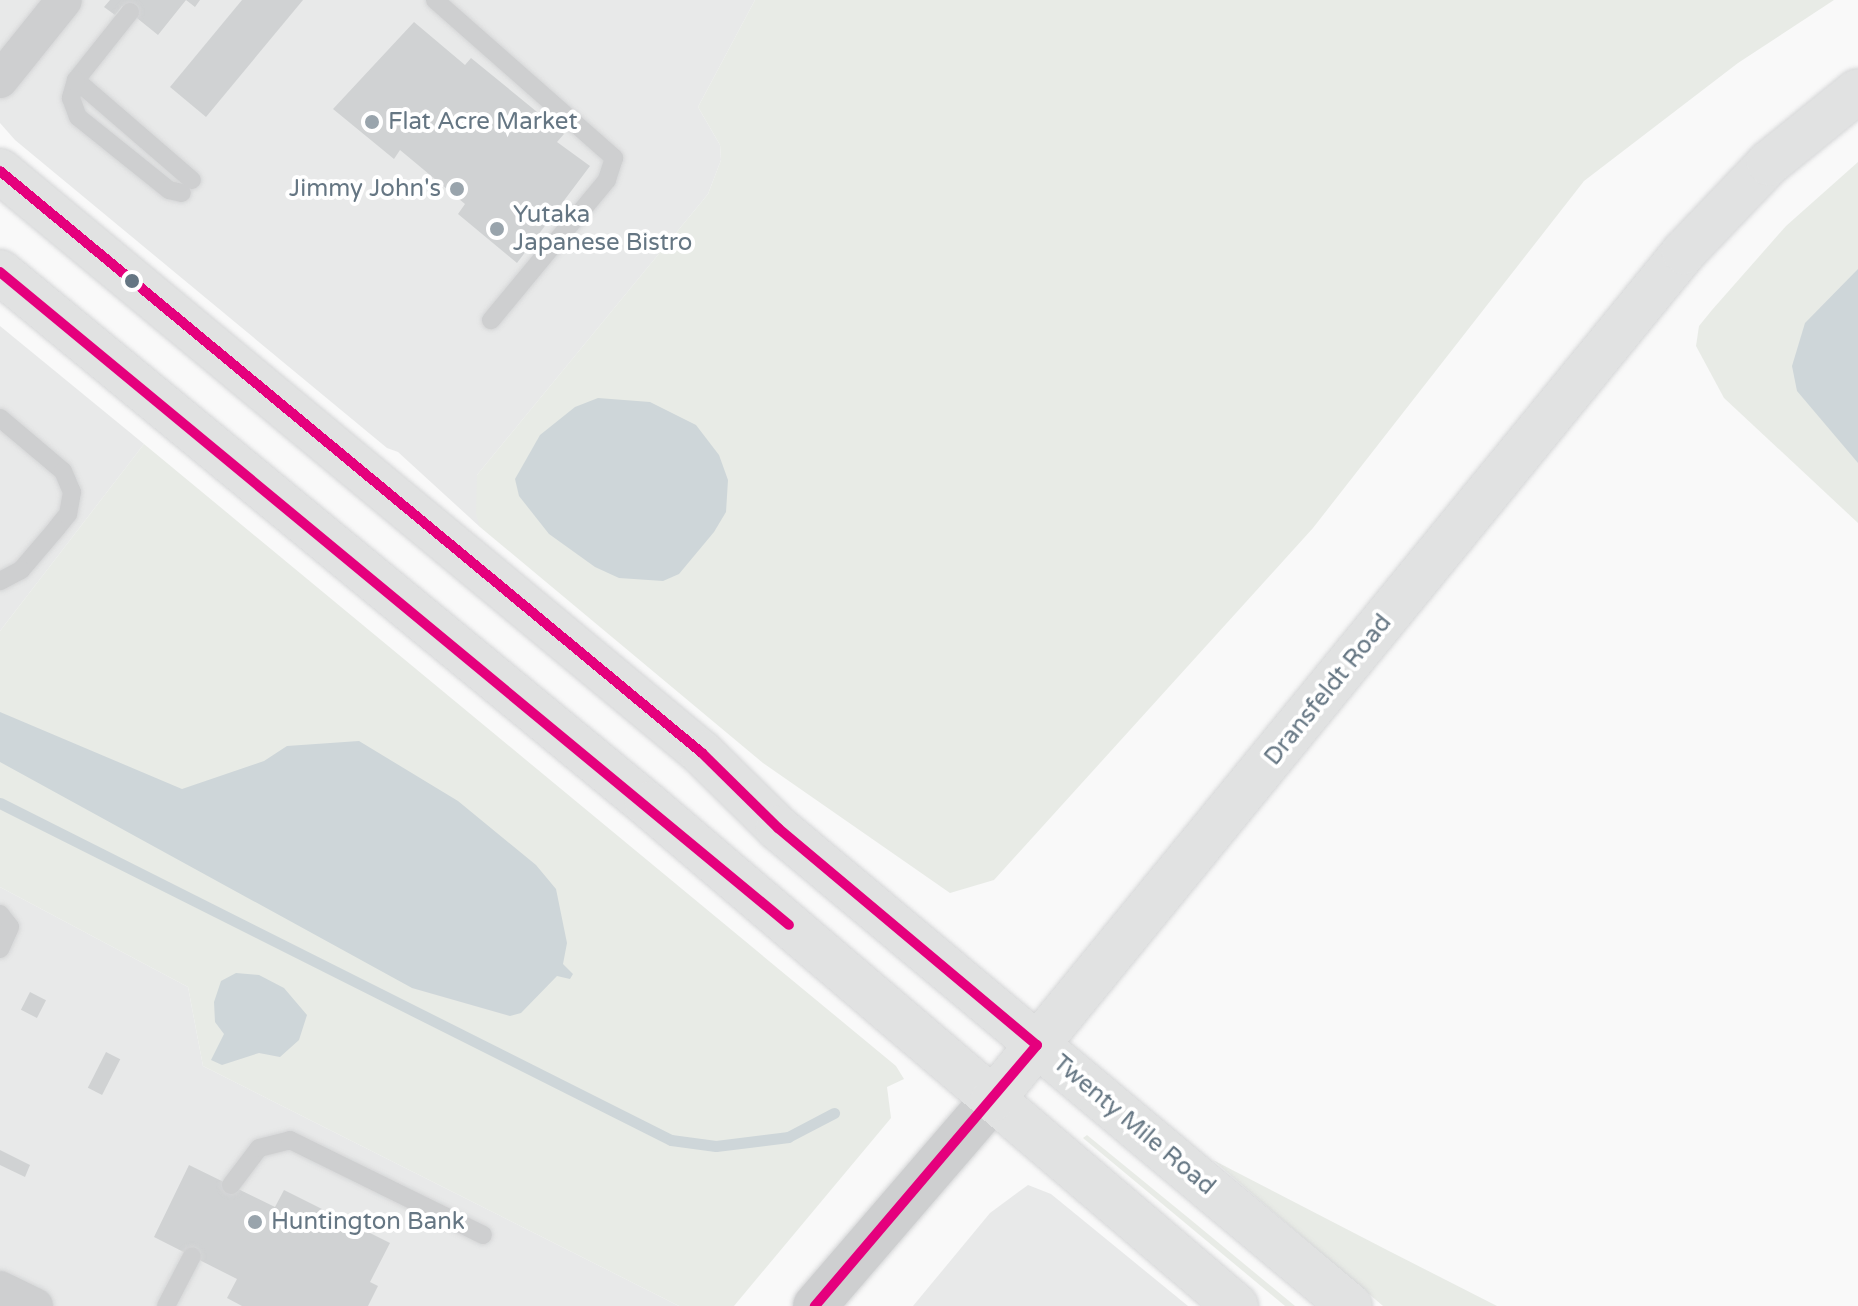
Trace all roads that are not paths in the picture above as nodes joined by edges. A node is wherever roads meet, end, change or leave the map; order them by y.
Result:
1 (64, 0) edge
2 (435, 0) edge
3 (130, 12) dead end
4 (0, 80) edge
5 (1858, 91) edge
6 (0, 171) edge
7 (187, 186) dead end
8 (0, 272) edge
9 (491, 320) dead end
10 (0, 418) edge
11 (0, 581) edge
12 (0, 914) edge
13 (0, 949) edge
14 (1037, 1045) junction
15 (993, 1099) junction
16 (231, 1185) dead end
17 (483, 1235) dead end
18 (192, 1256) dead end
19 (0, 1289) edge
20 (173, 1304) edge
21 (35, 1306) edge
22 (815, 1306) edge
23 (1236, 1306) edge
24 (1350, 1306) edge

1 - 4 street
2 - 9 lane
3 - 7 lane
5 - 14 main road, Dransfeldt Road
6 - 14 main road, Twenty Mile Road
8 - 15 main road
10 - 11 lane
12 - 13 lane
14 - 15 main road, Dransfeldt Road
14 - 24 main road, Twenty Mile Road
15 - 22 street, Dransfeldt Road
15 - 23 main road
16 - 17 lane
18 - 20 lane
19 - 21 street

